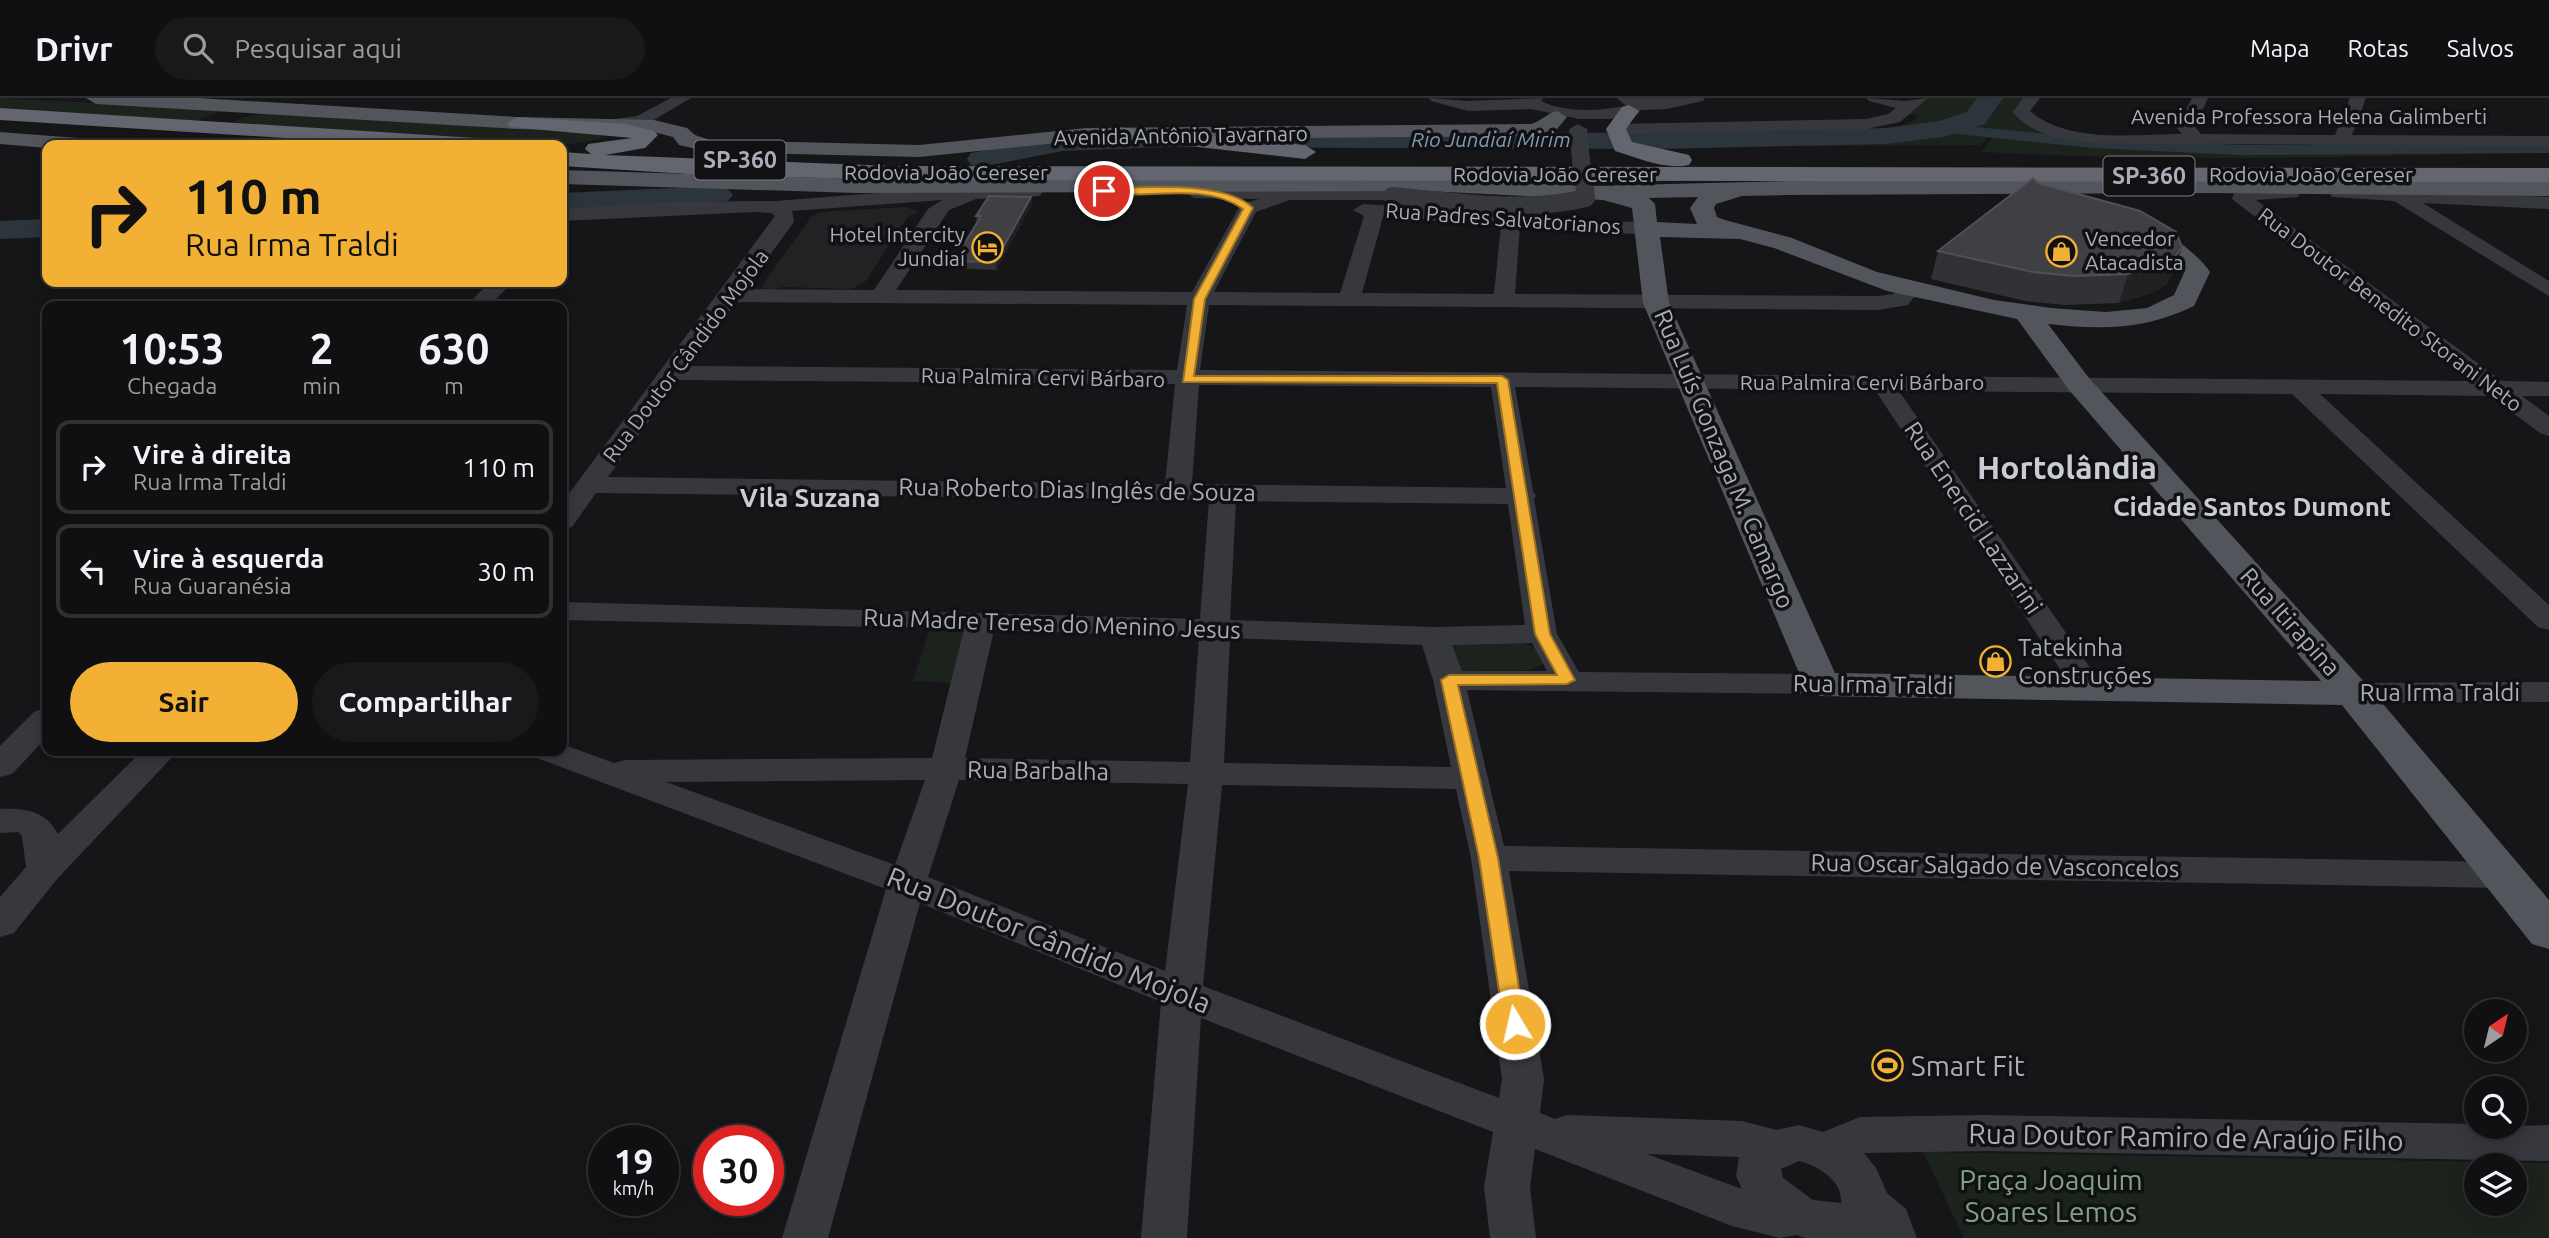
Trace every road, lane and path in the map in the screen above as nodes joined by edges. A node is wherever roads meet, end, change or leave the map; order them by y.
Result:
1 (96, 98) edge
2 (1437, 98) edge
3 (1697, 98) edge
4 (1867, 98) edge
5 (1875, 98) edge
6 (2032, 98) edge
7 (2200, 98) edge
8 (2358, 98) edge
9 (682, 100) edge
10 (1915, 102) edge
11 (1542, 107) edge
12 (0, 114) edge
13 (1894, 118) junction
14 (1621, 119) edge
15 (517, 123) junction
16 (0, 124) edge
17 (613, 124) junction
18 (649, 129) junction
19 (0, 130) edge
20 (1579, 131) junction
21 (680, 132) junction
22 (1116, 133) junction
23 (0, 138) edge
24 (2342, 139) junction
25 (71, 140) edge
26 (262, 140) edge
27 (413, 140) edge
28 (2197, 140) junction
29 (42, 141) edge
30 (2549, 141) edge
31 (567, 149) edge
32 (567, 149) edge
33 (959, 149) junction
34 (2549, 157) edge
35 (567, 159) edge
36 (782, 162) junction
37 (2366, 165) junction
38 (1921, 166) junction
39 (2549, 166) edge
40 (1567, 175) junction
41 (2549, 175) edge
42 (1437, 176) junction
43 (567, 178) edge
44 (992, 183) junction
45 (1947, 187) junction
46 (2491, 188) junction
47 (1743, 189) junction
48 (2549, 189) edge
49 (1194, 191) junction
50 (1590, 193) junction
51 (1310, 194) junction
52 (675, 195) junction
53 (2398, 195) junction
54 (2549, 195) edge
55 (2549, 203) edge
56 (766, 207) junction
57 (1252, 207) junction
58 (2076, 210) edge
59 (1375, 211) junction
60 (567, 218) edge
61 (1511, 220) junction
62 (2113, 220) edge
63 (1647, 229) junction
64 (1749, 234) junction
65 (497, 287) edge
66 (1909, 289) junction
67 (2549, 290) edge
68 (731, 295) junction
69 (880, 297) junction
70 (1199, 299) junction
71 (1349, 300) junction
72 (482, 301) edge
73 (1504, 301) junction
74 (1656, 303) junction
75 (2027, 315) junction
76 (672, 373) junction
77 (1187, 379) junction
78 (1502, 380) junction
79 (1691, 381) junction
80 (1882, 383) junction
81 (2079, 384) junction
82 (2298, 387) junction
83 (2496, 388) junction
84 (2549, 389) edge
85 (2549, 428) edge
86 (590, 485) junction
87 (1178, 491) junction
88 (1223, 492) junction
89 (1523, 496) junction
90 (567, 515) edge
91 (567, 611) edge
92 (981, 620) junction
93 (2549, 621) edge
94 (1215, 629) junction
95 (1542, 634) junction
96 (1434, 636) junction
97 (1449, 680) junction
98 (1567, 680) junction
99 (1821, 684) junction
100 (2088, 688) junction
101 (2549, 692) edge
102 (2353, 693) junction
103 (42, 723) edge
104 (156, 756) edge
105 (563, 756) edge
106 (0, 766) edge
107 (946, 768) junction
108 (605, 771) junction
109 (1206, 775) junction
110 (1470, 778) junction
111 (0, 821) edge
112 (1489, 858) junction
113 (44, 870) junction
114 (2502, 875) junction
115 (907, 883) junction
116 (0, 923) edge
117 (2549, 932) edge
118 (1182, 994) junction
119 (1531, 1128) junction
120 (2549, 1143) edge
121 (1774, 1148) junction
122 (1827, 1150) junction
123 (1866, 1202) junction
124 (1808, 1230) edge
125 (805, 1238) edge
126 (1164, 1238) edge
127 (1513, 1238) edge
128 (1894, 1238) edge

1 - 15 main road, Avenida Antônio Tavarnaro
2 - 11 street
3 - 14 street
4 - 13 street
5 - 10 street
6 - 28 street, Avenida Professora Helena Galimberti
7 - 28 street
8 - 24 street
9 - 17 street
9 - 18 street
9 - 21 street
10 - 13 street
11 - 14 street
11 - 20 street
11 - 22 main road, Avenida Antônio Tavarnaro
12 - 27 highway
13 - 14 street
14 - 20 street
14 - 38 highway
15 - 17 main road, Avenida Antônio Tavarnaro
15 - 18 highway
16 - 26 highway
17 - 18 main road, Avenida Antônio Tavarnaro
18 - 21 main road, Avenida Antônio Tavarnaro
18 - 31 highway
19 - 25 highway
20 - 51 street, bridge
21 - 33 main road, Avenida Antônio Tavarnaro
22 - 33 main road, Avenida Antônio Tavarnaro
22 - 42 highway
23 - 29 main road
24 - 28 street, Avenida Professora Helena Galimberti
24 - 30 street, Avenida Professora Helena Galimberti
32 - 36 highway, Rodovia João Cereser / SP-360
33 - 36 highway
34 - 37 highway
35 - 44 highway, Rodovia João Cereser / SP-360
36 - 42 highway, Rodovia João Cereser / SP-360
37 - 38 highway, Rodovia João Cereser / SP-360
37 - 39 highway, Rodovia João Cereser / SP-360
38 - 42 highway, Rodovia João Cereser / SP-360
40 - 41 highway, Rodovia João Cereser / SP-360
40 - 42 main road
40 - 44 highway, Rodovia João Cereser / SP-360
42 - 50 main road
42 - 52 main road
43 - 52 main road
44 - 49 street
44 - 56 street
44 - 69 street
45 - 46 main road
45 - 47 main road
45 - 58 main road
46 - 48 main road
46 - 54 main road
47 - 50 main road
47 - 64 main road
49 - 51 street
49 - 57 street
50 - 63 main road, Rua Luís Gonzaga M. Camargo
51 - 57 street
52 - 56 street
52 - 60 street
53 - 55 street
53 - 67 street
53 - 83 street, Rua Doutor Benedito Storani Neto
56 - 68 street, Rua Doutor Cândido Mojola
57 - 59 street, Rua Padres Salvatorianos
57 - 70 street
59 - 61 street, Rua Padres Salvatorianos
59 - 71 street
61 - 63 street, Rua Padres Salvatorianos
61 - 73 street
62 - 75 main road
63 - 64 main road, Rua Padres Salvatorianos
63 - 74 main road, Rua Luís Gonzaga M. Camargo
64 - 66 main road
65 - 72 street
66 - 74 street
66 - 75 main road
68 - 69 street
68 - 76 street, Rua Doutor Cândido Mojola
69 - 70 street
70 - 71 street
70 - 77 street
71 - 73 street
73 - 74 street
74 - 79 main road, Rua Luís Gonzaga M. Camargo
75 - 81 main road, Rua Itirapina
76 - 77 street, Rua Palmira Cervi Bárbaro
76 - 86 street, Rua Doutor Cândido Mojola
77 - 78 street, Rua Palmira Cervi Bárbaro
77 - 87 street
78 - 79 street, Rua Palmira Cervi Bárbaro
78 - 89 street
79 - 80 street, Rua Palmira Cervi Bárbaro
79 - 99 main road, Rua Luís Gonzaga M. Camargo
80 - 81 street, Rua Palmira Cervi Bárbaro
80 - 100 street, Rua Enercid Lazzarini
81 - 82 street, Rua Palmira Cervi Bárbaro
81 - 102 main road, Rua Itirapina
82 - 83 street, Rua Palmira Cervi Bárbaro
82 - 93 street
83 - 84 street, Rua Palmira Cervi Bárbaro
83 - 85 street, Rua Doutor Benedito Storani Neto
86 - 87 street, Rua Roberto Dias Inglês de Souza
86 - 90 street, Rua Doutor Cândido Mojola
87 - 88 street, Rua Roberto Dias Inglês de Souza
88 - 89 street, Rua Roberto Dias Inglês de Souza
88 - 94 street
89 - 95 street
91 - 92 street, Rua Madre Teresa do Menino Jesus
92 - 94 street, Rua Madre Teresa do Menino Jesus
92 - 107 street
94 - 96 street, Rua Madre Teresa do Menino Jesus
94 - 109 street
95 - 96 street, Rua Madre Teresa do Menino Jesus
95 - 98 street
96 - 97 street
97 - 98 street, Rua Irma Traldi
97 - 110 street
98 - 99 street, Rua Irma Traldi
99 - 100 main road, Rua Irma Traldi
100 - 102 main road, Rua Irma Traldi
101 - 102 street, Rua Irma Traldi
102 - 114 main road, Rua Itirapina
103 - 106 street
104 - 113 street
105 - 108 street, Rua Doutor Cândido Mojola
107 - 108 street, Rua Barbalha
107 - 109 street, Rua Barbalha
107 - 115 street
108 - 115 street, Rua Doutor Cândido Mojola
109 - 110 street, Rua Barbalha
109 - 118 street
110 - 112 street
111 - 113 street
112 - 114 street, Rua Oscar Salgado de Vasconcelos
112 - 119 street
113 - 116 street
114 - 117 main road, Rua Itirapina
115 - 118 street, Rua Doutor Cândido Mojola
115 - 125 street
118 - 119 street, Rua Doutor Cândido Mojola
118 - 126 street
119 - 121 street, Rua Doutor Cândido Mojola
119 - 124 street, Rua Doutor Cândido Mojola
119 - 127 street
120 - 122 street, Rua Doutor Ramiro de Araújo Filho
121 - 122 street, Rua Doutor Cândido Mojola
121 - 124 street
122 - 123 street
123 - 124 street, Rua Doutor Cândido Mojola
123 - 128 street

